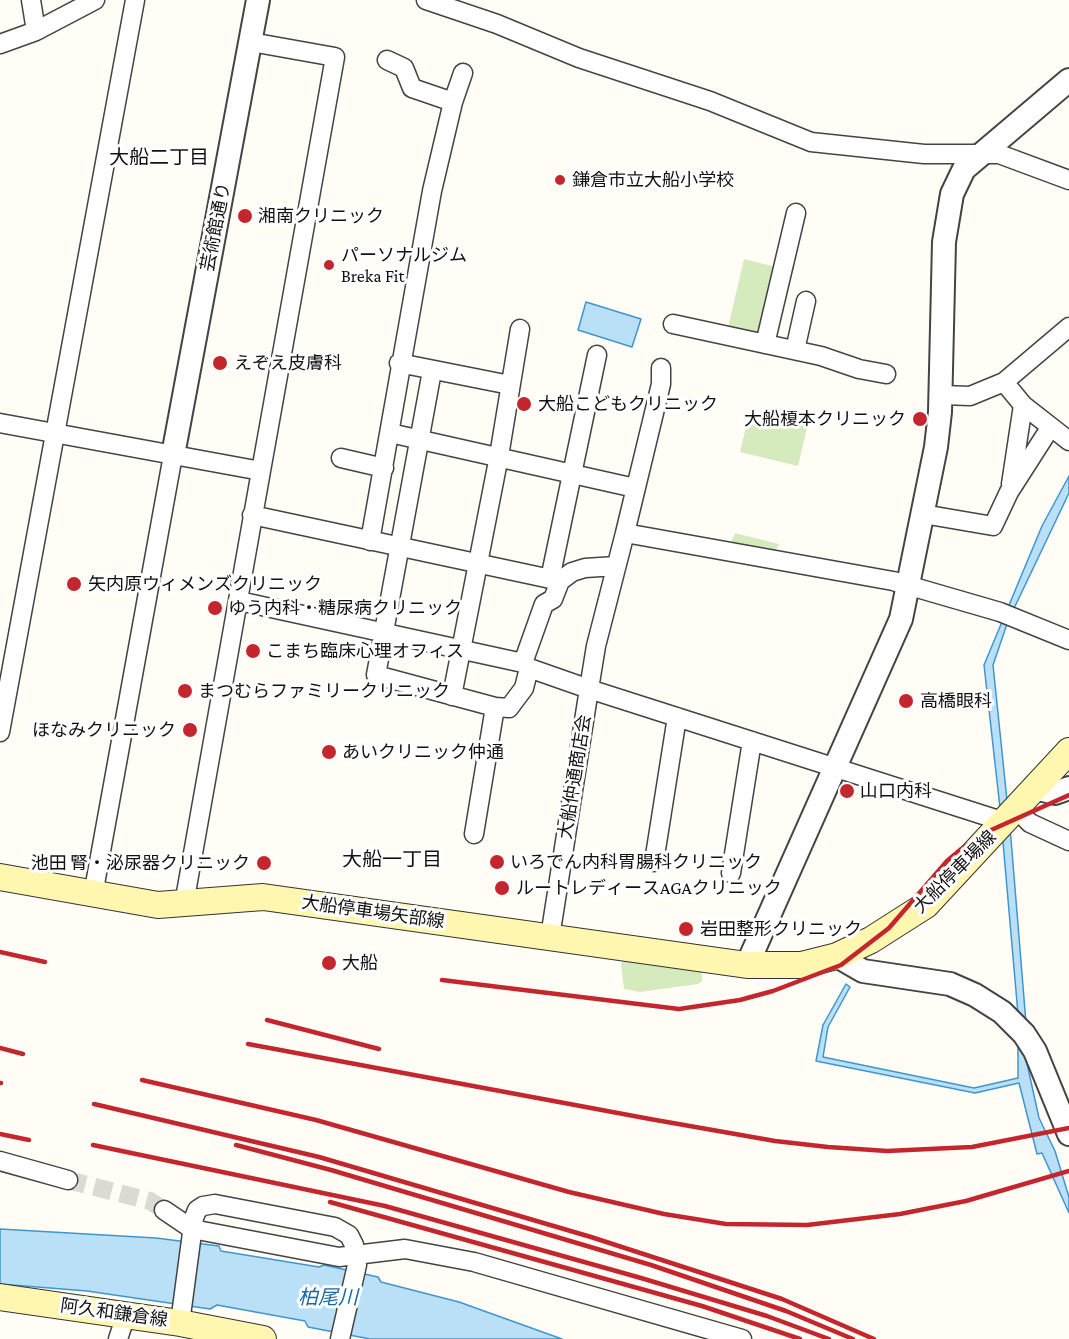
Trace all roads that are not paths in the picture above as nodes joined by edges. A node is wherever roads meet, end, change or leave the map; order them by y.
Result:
1 (31, 0) edge
2 (95, 0) edge
3 (135, 0) edge
4 (258, 0) edge
5 (426, 0) edge
6 (36, 31) junction
7 (251, 42) junction
8 (0, 44) edge
9 (387, 60) dead end
10 (463, 73) dead end
11 (1069, 80) edge
12 (453, 102) junction
13 (979, 155) junction
14 (1069, 180) edge
15 (796, 213) dead end
16 (806, 301) dead end
17 (673, 324) dead end
18 (1069, 327) edge
19 (520, 329) dead end
20 (765, 344) junction
21 (795, 350) junction
22 (597, 355) dead end
23 (399, 363) junction
24 (661, 368) dead end
25 (432, 370) junction
26 (886, 374) dead end
27 (1004, 382) junction
28 (510, 386) junction
29 (942, 395) junction
30 (1023, 405) junction
31 (0, 423) edge
32 (1050, 428) junction
33 (54, 433) junction
34 (390, 433) junction
35 (420, 440) junction
36 (1069, 441) edge
37 (173, 455) junction
38 (499, 456) junction
39 (341, 458) dead end
40 (384, 468) junction
41 (261, 471) junction
42 (573, 473) junction
43 (635, 488) junction
44 (1009, 492) junction
45 (923, 514) junction
46 (252, 515) junction
47 (625, 532) junction
48 (370, 541) junction
49 (400, 548) junction
50 (479, 563) junction
51 (616, 566) junction
52 (555, 580) junction
53 (909, 586) junction
54 (239, 601) junction
55 (385, 632) junction
56 (1069, 640) edge
57 (462, 649) junction
58 (526, 665) junction
59 (589, 689) junction
60 (452, 696) junction
61 (495, 707) junction
62 (677, 717) junction
63 (0, 732) edge
64 (752, 741) junction
65 (1069, 751) edge
66 (836, 768) junction
67 (1035, 788) junction
68 (1069, 788) edge
69 (1005, 819) junction
70 (474, 834) dead end
71 (1069, 841) edge
72 (654, 861) dead end
73 (731, 873) dead end
74 (0, 878) edge
75 (93, 895) junction
76 (184, 904) junction
77 (550, 937) junction
78 (837, 956) junction
79 (747, 965) junction
80 (1069, 1134) edge
81 (0, 1161) edge
82 (68, 1180) tunnel mouth
83 (164, 1210) tunnel mouth
84 (191, 1232) junction
85 (356, 1263) junction
86 (0, 1297) edge
87 (126, 1315) junction
88 (180, 1317) junction
89 (341, 1336) edge
90 (117, 1339) edge
91 (263, 1339) edge
92 (742, 1339) edge

1 - 6 street
2 - 6 street
3 - 33 street
4 - 7 street, 芸術館通り
5 - 13 street
6 - 8 street
7 - 37 street, 芸術館通り
7 - 41 street
9 - 12 street
10 - 12 street
11 - 13 street
12 - 23 street
13 - 14 street
13 - 29 street
15 - 20 street
16 - 21 street
17 - 20 street
18 - 27 street
19 - 28 street
20 - 21 street
21 - 26 street
22 - 42 street
23 - 25 street
23 - 34 street
24 - 43 street, 大船仲通商店会
25 - 28 street
25 - 35 street
27 - 29 street
27 - 30 street
28 - 38 street
29 - 45 street
30 - 32 street
30 - 44 street
31 - 33 street
32 - 36 street
32 - 44 street
33 - 37 street
33 - 63 street
34 - 35 street
34 - 40 street
35 - 38 street
35 - 49 street
37 - 41 street
37 - 75 street
38 - 42 street
38 - 50 street
39 - 40 street
40 - 48 street
41 - 46 street
42 - 43 street
42 - 52 street
43 - 47 street, 大船仲通商店会
44 - 45 street
45 - 53 street
46 - 48 street
46 - 54 street
47 - 51 street, 大船仲通商店会
47 - 53 street
48 - 49 street
49 - 50 street
49 - 55 street
50 - 52 street
50 - 57 street
51 - 52 street
51 - 59 street, 大船仲通商店会
52 - 58 street
53 - 56 street
53 - 66 street
54 - 55 street
54 - 76 street
55 - 57 street
55 - 60 street
57 - 58 street
57 - 60 street
58 - 59 street
58 - 61 street
59 - 62 street
59 - 77 street, 大船仲通商店会
60 - 61 street
61 - 70 street
62 - 64 street
62 - 72 street
64 - 66 street
64 - 73 street
65 - 67 main road, 大船停車場線
66 - 69 street
66 - 79 street
67 - 68 street
67 - 69 main road, 大船停車場線
69 - 71 street
69 - 78 main road, 大船停車場線
74 - 75 main road, 大船停車場矢部線
75 - 76 main road, 大船停車場矢部線
76 - 77 main road, 大船停車場矢部線
77 - 79 main road, 大船停車場矢部線
78 - 79 main road, 大船停車場線
78 - 80 street
81 - 82 street
83 - 84 street
84 - 85 street
84 - 85 street
84 - 88 street
85 - 89 street
85 - 92 street
86 - 87 main road, 阿久和鎌倉線
87 - 88 main road, 阿久和鎌倉線
87 - 90 street
88 - 91 main road, 阿久和鎌倉線

